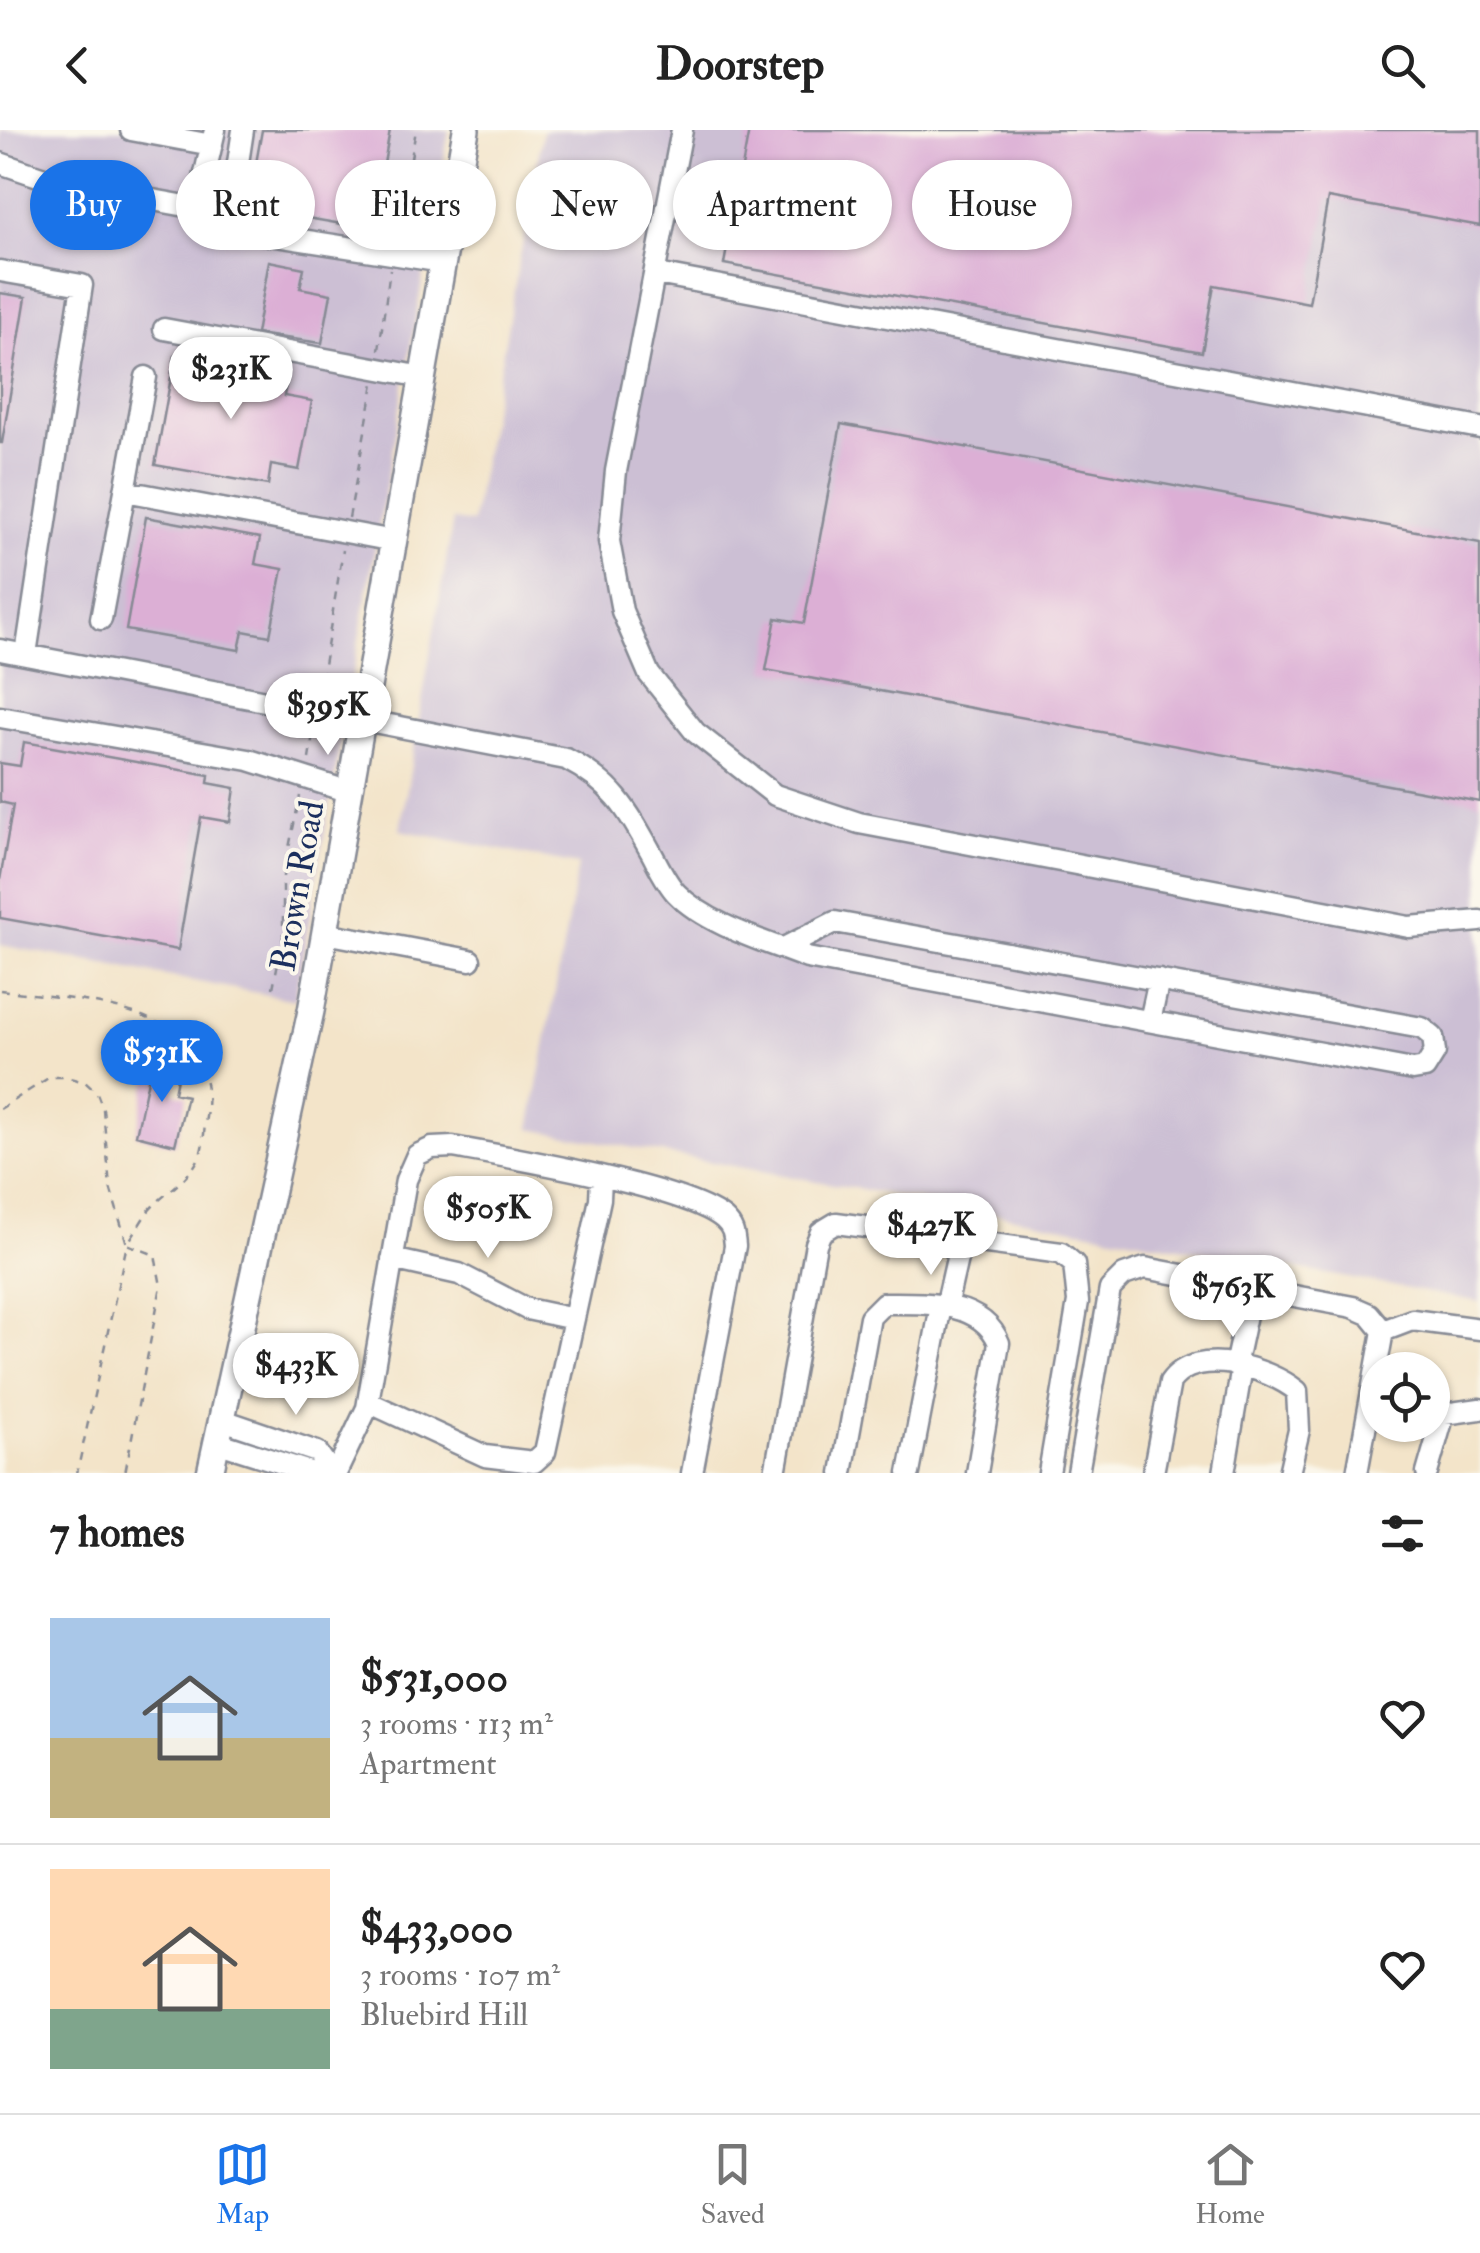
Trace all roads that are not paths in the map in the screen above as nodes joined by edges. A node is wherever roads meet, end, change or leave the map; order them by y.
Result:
1 (132, 130) edge
2 (243, 130) edge
3 (466, 130) edge
4 (682, 130) edge
5 (214, 138) edge
6 (0, 163) edge
7 (443, 262) junction
8 (0, 271) edge
9 (657, 274) junction
10 (164, 329) dead end
11 (423, 377) junction
12 (146, 378) dead end
13 (1480, 428) edge
14 (126, 490) junction
15 (394, 541) junction
16 (101, 619) dead end
17 (0, 650) edge
18 (26, 654) junction
19 (364, 716) junction
20 (0, 717) edge
21 (350, 792) junction
22 (1480, 921) edge
23 (325, 933) junction
24 (784, 948) junction
25 (470, 960) dead end
26 (1159, 980) junction
27 (1150, 1021) junction
28 (600, 1178) junction
29 (961, 1241) junction
30 (392, 1259) junction
31 (1252, 1287) junction
32 (944, 1306) junction
33 (574, 1318) junction
34 (1480, 1329) edge
35 (1382, 1331) junction
36 (1239, 1366) junction
37 (368, 1402) junction
38 (1480, 1409) edge
39 (218, 1431) junction
40 (210, 1473) edge
41 (313, 1473) edge
42 (334, 1473) edge
43 (692, 1473) edge
44 (775, 1473) edge
45 (842, 1473) edge
46 (910, 1473) edge
47 (977, 1473) edge
48 (1049, 1473) edge
49 (1078, 1473) edge
50 (1153, 1473) edge
51 (1224, 1473) edge
52 (1289, 1473) edge
53 (1357, 1473) edge
54 (1427, 1473) edge

1 - 5 street
2 - 7 street
3 - 7 main road, Brown Road
4 - 9 street
5 - 6 street
7 - 11 main road, Brown Road
8 - 18 street
9 - 13 street
9 - 22 street
10 - 11 street
11 - 15 main road, Brown Road
12 - 14 street
14 - 15 street
14 - 16 street
15 - 19 main road, Brown Road
17 - 18 street
18 - 19 street
19 - 21 main road, Brown Road
19 - 24 street
20 - 21 street
21 - 23 main road, Brown Road
23 - 25 street
23 - 39 main road, Brown Road
24 - 26 street
24 - 27 street
26 - 27 street
26 - 27 street
28 - 30 street
28 - 33 street
28 - 43 street
29 - 32 street
29 - 44 street
29 - 48 street
30 - 33 street
30 - 37 street
31 - 35 street
31 - 36 street
31 - 49 street
32 - 45 street
32 - 46 street
32 - 47 street
33 - 37 street
34 - 35 street
35 - 53 street
36 - 50 street
36 - 51 street
36 - 52 street
37 - 42 street
38 - 54 street
39 - 40 main road, Brown Road
39 - 41 street
39 - 42 street

